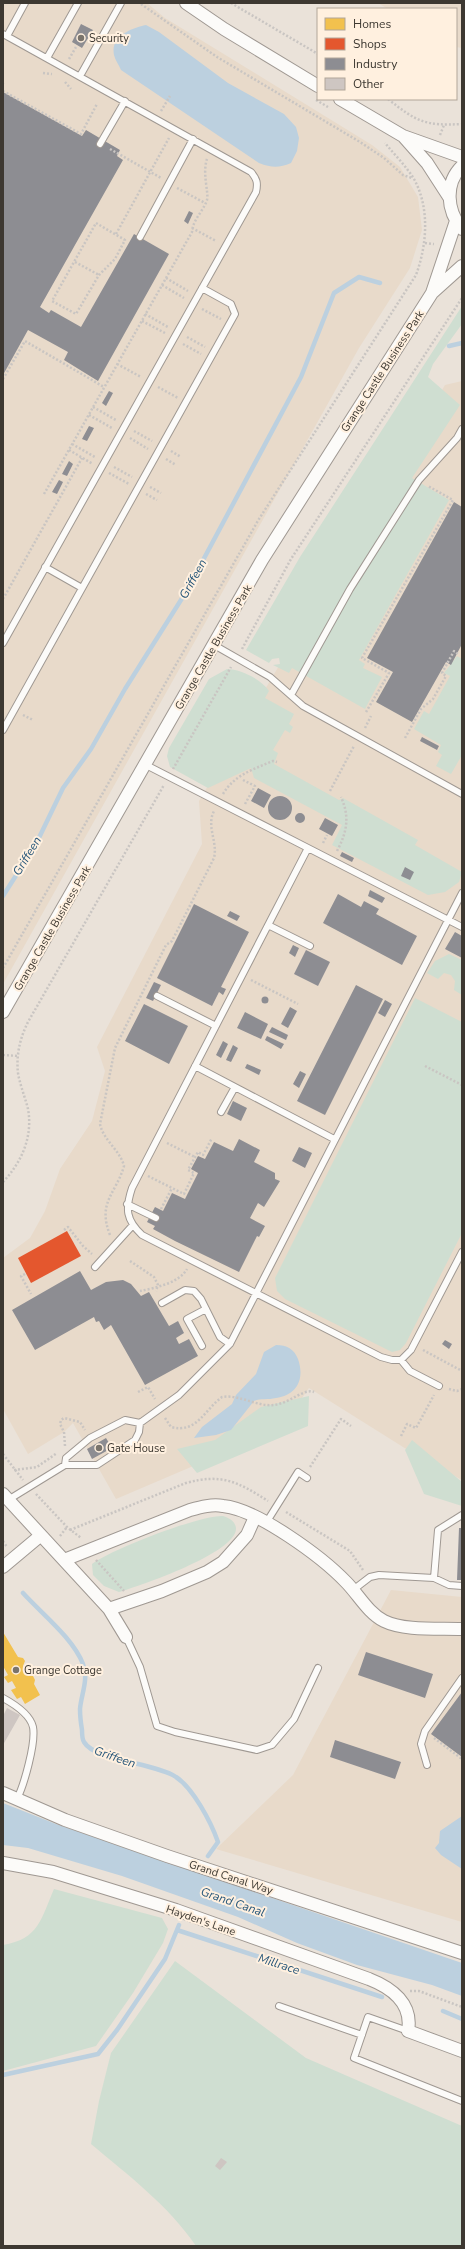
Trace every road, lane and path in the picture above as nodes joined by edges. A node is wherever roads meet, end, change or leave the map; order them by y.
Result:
1 (26, 3) edge
2 (78, 3) edge
3 (121, 3) edge
4 (186, 3) edge
5 (231, 3) edge
6 (141, 4) edge
7 (5, 35) edge
8 (317, 53) edge
9 (47, 58) junction
10 (80, 76) junction
11 (317, 85) edge
12 (3, 91) edge
13 (170, 96) dead end
14 (342, 100) edge
15 (389, 100) edge
16 (125, 101) junction
17 (97, 104) dead end
18 (162, 110) dead end
19 (462, 124) edge
20 (444, 125) junction
21 (174, 129) junction
22 (404, 136) junction
23 (193, 139) junction
24 (439, 139) dead end
25 (100, 144) joint
26 (213, 150) junction
27 (462, 157) edge
28 (462, 166) edge
29 (150, 172) junction
30 (169, 183) junction
31 (449, 197) junction
32 (205, 203) junction
33 (459, 225) edge
34 (192, 228) junction
35 (116, 234) junction
36 (140, 237) dead end
37 (225, 246) junction
38 (74, 262) junction
39 (462, 266) edge
40 (98, 275) junction
41 (202, 288) junction
42 (432, 293) junction
43 (462, 298) edge
44 (3, 379) edge
45 (104, 387) junction
46 (93, 407) junction
47 (89, 415) junction
48 (125, 425) junction
49 (462, 429) edge
50 (120, 433) junction
51 (459, 440) edge
52 (72, 444) junction
53 (161, 446) junction
54 (69, 450) junction
55 (157, 454) junction
56 (181, 457) dead end
57 (82, 458) junction
58 (104, 462) junction
59 (176, 465) dead end
60 (100, 468) junction
61 (419, 480) junction
62 (141, 482) junction
63 (138, 489) junction
64 (161, 493) dead end
65 (44, 494) dead end
66 (157, 500) dead end
67 (45, 567) junction
68 (82, 588) junction
69 (3, 599) edge
70 (3, 643) edge
71 (214, 645) junction
72 (240, 652) dead end
73 (458, 654) dead end
74 (230, 668) dead end
75 (291, 695) junction
76 (366, 712) dead end
77 (371, 716) dead end
78 (3, 730) edge
79 (359, 737) junction
80 (405, 738) dead end
81 (146, 765) junction
82 (172, 770) dead end
83 (242, 780) dead end
84 (163, 788) dead end
85 (330, 791) dead end
86 (462, 794) edge
87 (341, 797) dead end
88 (241, 812) junction
89 (308, 848) junction
90 (332, 860) junction
91 (462, 893) edge
92 (446, 920) junction
93 (268, 925) junction
94 (462, 927) edge
95 (310, 946) dead end
96 (3, 968) edge
97 (242, 975) junction
98 (157, 996) dead end
99 (298, 1004) dead end
100 (5, 1010) edge
101 (3, 1024) edge
102 (216, 1026) junction
103 (3, 1055) edge
104 (19, 1056) junction
105 (195, 1066) junction
106 (424, 1066) dead end
107 (462, 1085) edge
108 (235, 1087) junction
109 (222, 1112) dead end
110 (212, 1138) dead end
111 (334, 1138) junction
112 (158, 1139) junction
113 (195, 1157) junction
114 (141, 1172) junction
115 (3, 1182) edge
116 (172, 1188) junction
117 (127, 1204) junction
118 (156, 1218) joint
119 (133, 1225) junction
120 (64, 1230) dead end
121 (462, 1252) edge
122 (96, 1257) dead end
123 (130, 1261) dead end
124 (95, 1267) dead end
125 (188, 1269) dead end
126 (25, 1274) dead end
127 (157, 1288) junction
128 (140, 1291) dead end
129 (156, 1291) dead end
130 (256, 1293) junction
131 (31, 1294) dead end
132 (162, 1303) dead end
133 (206, 1309) junction
134 (230, 1344) junction
135 (414, 1345) junction
136 (202, 1346) dead end
137 (400, 1360) junction
138 (462, 1371) edge
139 (439, 1386) joint
140 (138, 1392) dead end
141 (314, 1392) dead end
142 (160, 1409) junction
143 (140, 1423) junction
144 (351, 1426) dead end
145 (401, 1436) dead end
146 (90, 1438) junction
147 (3, 1454) edge
148 (65, 1464) junction
149 (14, 1470) junction
150 (17, 1473) dead end
151 (306, 1477) joint
152 (6, 1497) edge
153 (262, 1497) dead end
154 (40, 1498) dead end
155 (284, 1510) dead end
156 (462, 1515) edge
157 (261, 1520) junction
158 (67, 1527) junction
159 (70, 1530) junction
160 (40, 1536) junction
161 (59, 1537) dead end
162 (81, 1539) dead end
163 (94, 1558) dead end
164 (64, 1560) junction
165 (3, 1567) edge
166 (434, 1578) junction
167 (367, 1580) junction
168 (462, 1586) edge
169 (353, 1590) junction
170 (125, 1592) dead end
171 (109, 1609) junction
172 (462, 1629) edge
173 (126, 1637) joint
174 (318, 1668) dead end
175 (462, 1678) edge
176 (3, 1698) edge
177 (425, 1731) junction
178 (462, 1759) edge
179 (427, 1765) dead end
180 (3, 1793) edge
181 (17, 1799) junction
182 (3, 1862) edge
183 (462, 1953) edge
184 (393, 1991) junction
185 (279, 2006) dead end
186 (462, 2007) edge
187 (408, 2031) junction
188 (362, 2035) junction
189 (462, 2051) edge
190 (462, 2100) edge

1 - 7 lane
2 - 9 lane
3 - 10 lane
4 - 11 street
5 - 8 path
6 - 96 path
7 - 9 lane
9 - 10 lane
10 - 16 lane
12 - 17 path
13 - 18 path
14 - 22 street
15 - 20 path
16 - 21 lane
16 - 25 lane
19 - 20 path
20 - 24 path
21 - 23 lane
21 - 29 path
22 - 27 street
22 - 31 street
23 - 26 lane
23 - 30 lane
25 - 29 path
26 - 32 path
26 - 37 lane
28 - 31 street
29 - 30 path
29 - 35 path
30 - 32 path
30 - 36 lane
31 - 33 street
32 - 34 path
33 - 42 street, Grange Castle Business Park
34 - 37 path
34 - 45 path
35 - 38 path
35 - 40 path
37 - 41 lane
38 - 40 path
38 - 40 path
39 - 42 street, Grange Castle Business Park
41 - 48 lane
41 - 53 lane
42 - 71 street, Grange Castle Business Park
43 - 72 path
44 - 45 path
45 - 46 path
46 - 47 path
46 - 48 path
47 - 50 path
47 - 52 path
48 - 50 lane
48 - 53 path
49 - 51 lane
50 - 55 path
50 - 58 lane
51 - 61 lane
52 - 54 path
52 - 58 path
53 - 55 lane
53 - 56 path
54 - 57 path
54 - 65 path
55 - 59 path
55 - 62 lane
57 - 60 path
57 - 69 path
58 - 60 lane
58 - 62 path
60 - 63 path
60 - 67 lane
61 - 75 lane
61 - 76 path
62 - 63 lane
62 - 64 path
63 - 66 path
63 - 68 lane
67 - 68 lane
67 - 70 lane
68 - 78 lane
71 - 75 lane
71 - 81 street, Grange Castle Business Park
73 - 80 path
74 - 82 path
75 - 79 lane
77 - 79 path
79 - 85 path
79 - 86 lane
81 - 88 lane
81 - 100 street, Grange Castle Business Park
83 - 88 path
84 - 104 path
87 - 90 path
88 - 89 lane
89 - 90 lane
89 - 93 lane
90 - 92 lane
91 - 92 lane
92 - 94 lane
92 - 111 lane
93 - 95 lane
93 - 97 lane
97 - 99 path
97 - 102 lane
98 - 102 lane
100 - 101 street, Grange Castle Business Park
102 - 105 lane
103 - 104 path
104 - 115 path
105 - 108 lane
105 - 112 lane
106 - 107 path
108 - 109 lane
108 - 111 lane
110 - 113 path
111 - 130 lane
112 - 113 path
112 - 114 lane
113 - 116 path
114 - 116 path
114 - 117 lane
116 - 118 path
117 - 118 lane
117 - 119 lane
119 - 124 lane
119 - 130 lane
120 - 122 path
121 - 135 lane
123 - 127 path
125 - 127 path
126 - 131 path
127 - 128 path
127 - 129 path
130 - 134 lane
130 - 137 lane
132 - 133 lane
133 - 134 lane
133 - 136 lane
134 - 142 lane
135 - 137 lane
135 - 138 path
137 - 139 lane
139 - 145 path
140 - 142 path
141 - 142 path
142 - 143 lane
143 - 146 lane
143 - 148 lane
144 - 151 path
146 - 148 lane
146 - 149 path
147 - 149 path
148 - 152 lane
149 - 150 path
151 - 157 lane
152 - 160 street
153 - 159 path
154 - 158 path
155 - 167 path
156 - 166 lane
157 - 164 street
157 - 169 street
157 - 171 street
158 - 159 path
158 - 161 path
159 - 162 path
160 - 164 street
160 - 165 street
163 - 170 path
164 - 171 street
166 - 167 lane
166 - 168 lane
167 - 169 lane
169 - 172 street
171 - 173 street
173 - 174 lane
175 - 177 lane
176 - 181 lane
177 - 178 path
177 - 179 lane
180 - 181 street, Grand Canal Way
181 - 183 street, Grand Canal Way
182 - 184 street, Hayden's Lane
184 - 186 path
184 - 187 street, Hayden's Lane
185 - 188 lane
187 - 188 lane
187 - 189 street
188 - 190 lane

